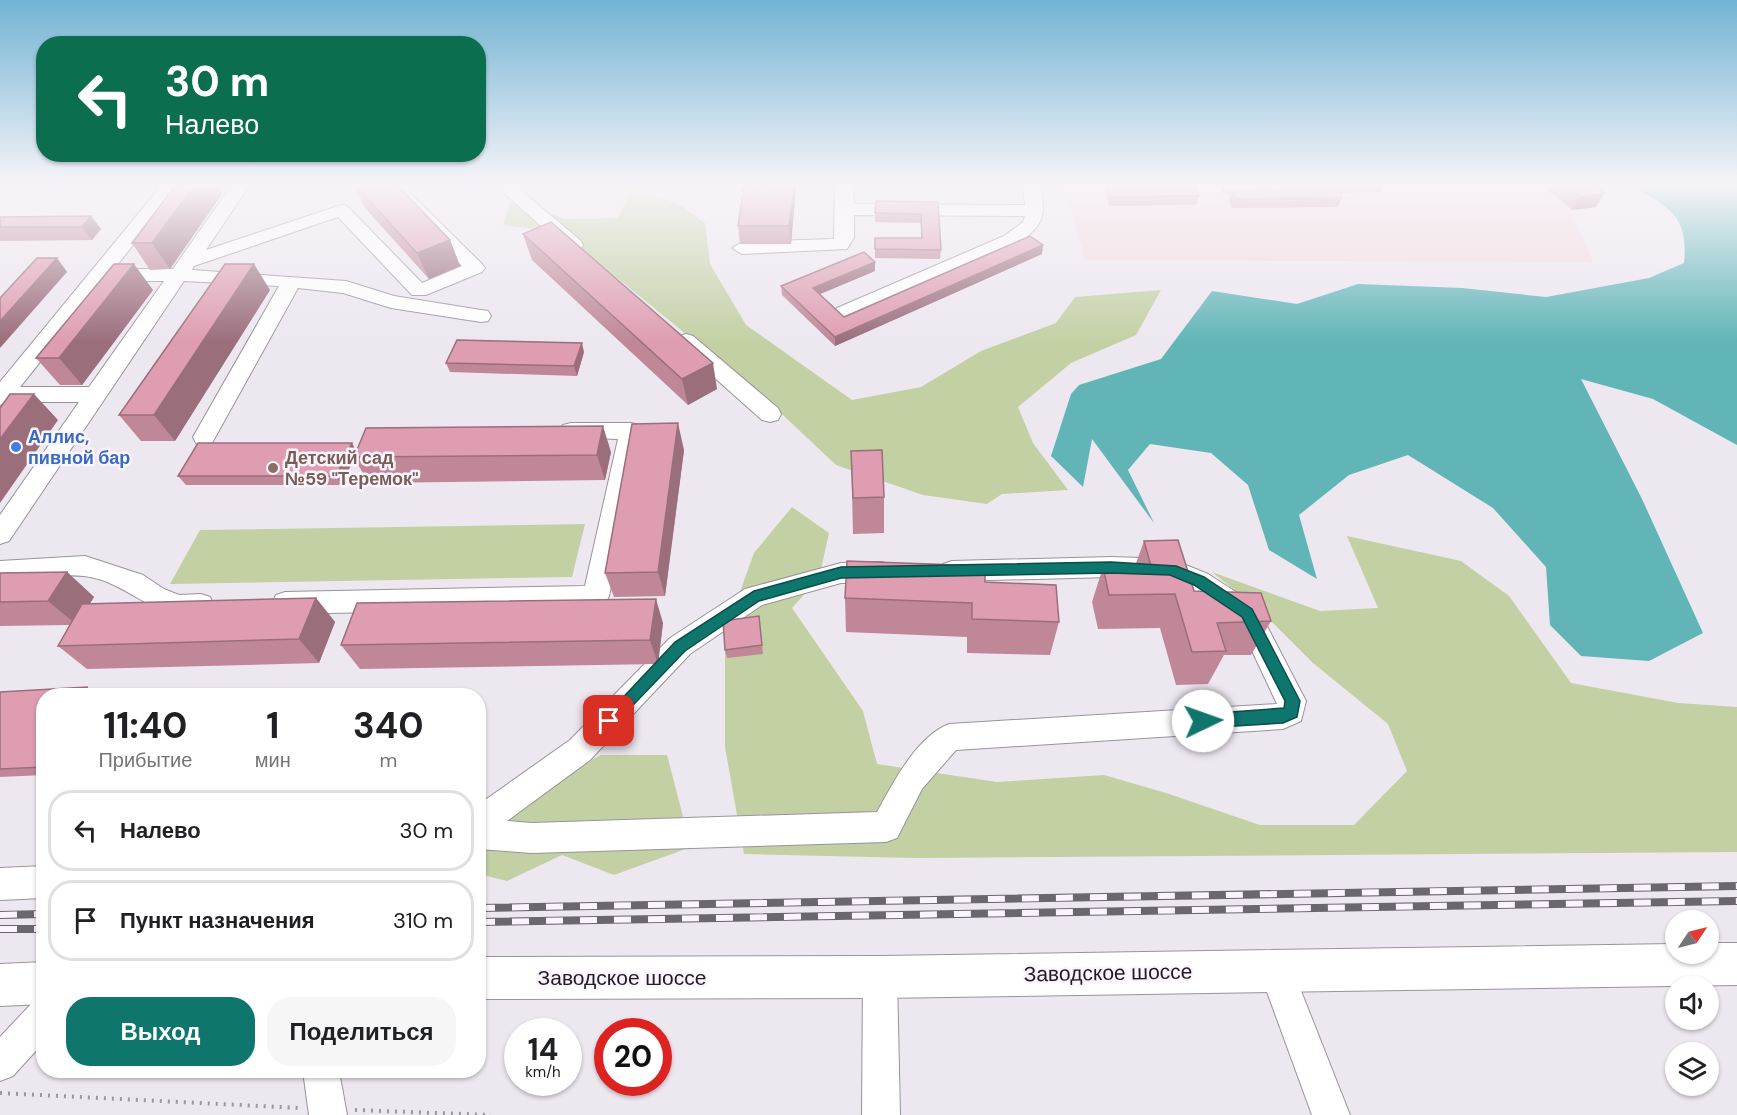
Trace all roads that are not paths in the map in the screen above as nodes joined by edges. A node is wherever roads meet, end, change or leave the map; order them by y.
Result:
1 (128, 238) edge
2 (204, 238) edge
3 (265, 238) edge
4 (368, 238) edge
5 (447, 238) edge
6 (566, 238) edge
7 (845, 238) edge
8 (1014, 238) edge
9 (742, 248) dead end
10 (585, 254) edge
11 (184, 268) junction
12 (97, 275) junction
13 (292, 280) junction
14 (844, 313) edge
15 (481, 316) dead end
16 (673, 330) edge
17 (94, 395) junction
18 (1, 396) edge
19 (770, 414) dead end
20 (549, 430) edge
21 (204, 437) dead end
22 (0, 534) edge
23 (0, 571) edge
24 (261, 604) edge
25 (226, 605) edge
26 (486, 818) edge
27 (486, 835) edge
28 (36, 882) edge
29 (0, 884) edge
30 (1737, 964) edge
31 (1276, 970) junction
32 (880, 977) junction
33 (486, 978) edge
34 (36, 983) edge
35 (0, 985) edge
36 (36, 1024) edge
37 (0, 1062) edge
38 (322, 1078) edge
39 (327, 1112) edge
40 (881, 1115) edge
41 (1331, 1115) edge

1 - 12 street
2 - 11 street
3 - 11 street
4 - 5 street
6 - 10 street
7 - 9 street
8 - 14 street
11 - 12 street
11 - 13 street
11 - 17 street
12 - 18 street
13 - 15 street
13 - 21 street
16 - 19 street
17 - 18 street
17 - 22 street
20 - 24 street
23 - 25 street
26 - 27 street
28 - 29 street
30 - 31 main road, Заводское шоссе
31 - 32 main road, Заводское шоссе
31 - 41 street
32 - 33 main road, Заводское шоссе
32 - 40 street
34 - 35 main road
36 - 37 street
38 - 39 street

